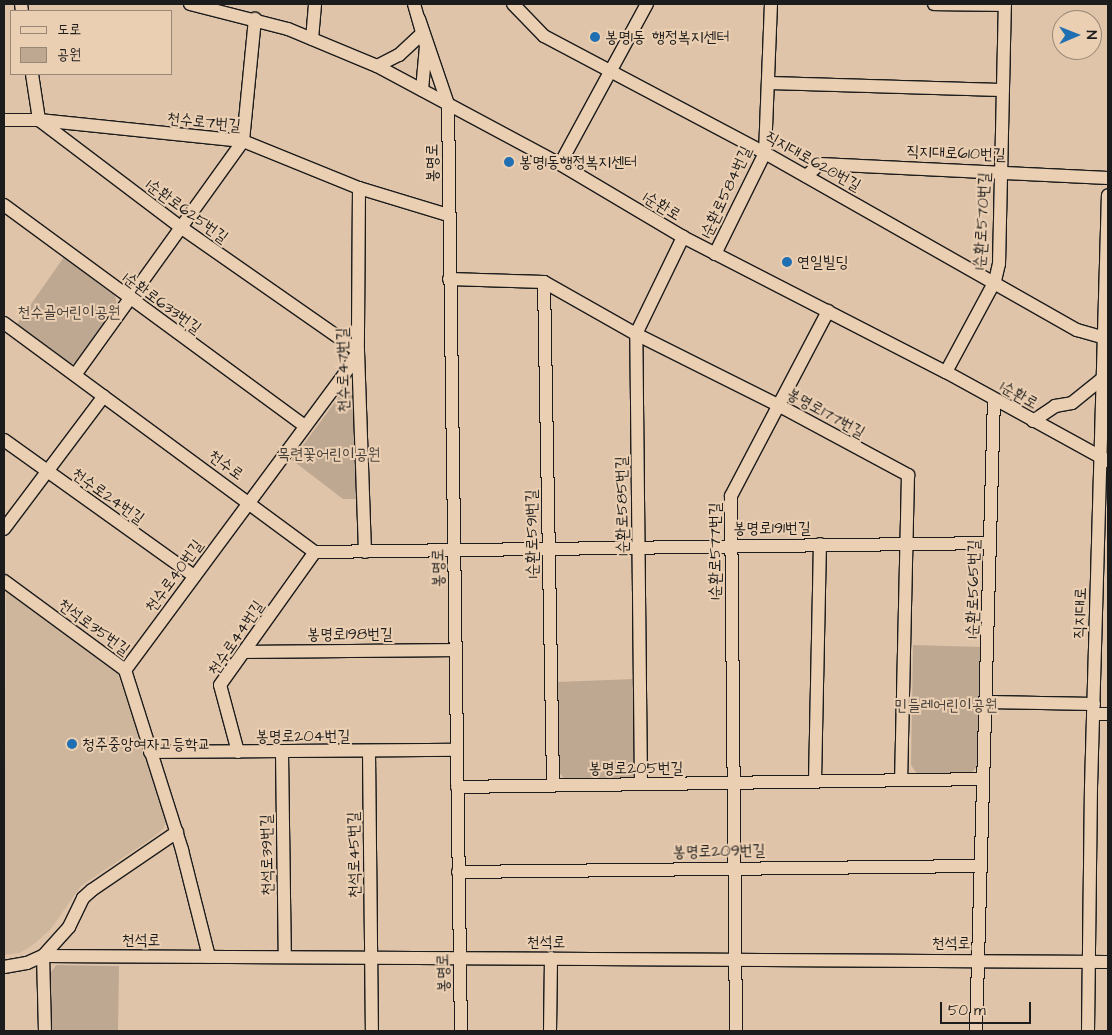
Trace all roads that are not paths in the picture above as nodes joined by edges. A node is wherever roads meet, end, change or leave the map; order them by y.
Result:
1 (190, 4) edge
2 (314, 4) edge
3 (414, 4) edge
4 (513, 4) edge
5 (647, 4) edge
6 (771, 4) edge
7 (934, 4) edge
8 (1005, 5) edge
9 (205, 6) edge
10 (419, 19) junction
11 (255, 20) junction
12 (423, 33) junction
13 (312, 39) junction
14 (377, 66) junction
15 (610, 72) junction
16 (32, 75) edge
17 (768, 83) junction
18 (422, 90) junction
19 (1003, 90) junction
20 (448, 104) junction
21 (4, 120) edge
22 (39, 120) junction
23 (243, 141) junction
24 (765, 153) junction
25 (560, 164) junction
26 (1001, 171) junction
27 (806, 176) junction
28 (1108, 178) edge
29 (359, 188) junction
30 (1108, 195) edge
31 (4, 205) edge
32 (448, 215) junction
33 (179, 226) junction
34 (683, 238) junction
35 (715, 254) junction
36 (449, 279) junction
37 (995, 281) junction
38 (544, 282) junction
39 (127, 299) junction
40 (828, 312) junction
41 (4, 323) edge
42 (636, 334) junction
43 (1106, 338) edge
44 (358, 351) junction
45 (946, 372) junction
46 (75, 375) junction
47 (1103, 378) junction
48 (104, 396) junction
49 (994, 400) junction
50 (778, 405) junction
51 (1033, 421) junction
52 (304, 425) junction
53 (4, 440) edge
54 (1105, 459) edge
55 (46, 472) junction
56 (250, 502) junction
57 (4, 528) edge
58 (1103, 533) edge
59 (990, 543) junction
60 (820, 544) junction
61 (907, 544) junction
62 (730, 545) junction
63 (639, 546) junction
64 (548, 547) junction
65 (455, 549) junction
66 (315, 552) junction
67 (365, 552) junction
68 (194, 576) junction
69 (4, 580) edge
70 (454, 650) junction
71 (245, 652) junction
72 (125, 670) junction
73 (988, 702) junction
74 (1093, 709) junction
75 (1108, 714) edge
76 (456, 750) junction
77 (150, 752) junction
78 (238, 752) junction
79 (282, 752) junction
80 (369, 752) junction
81 (982, 779) junction
82 (901, 780) junction
83 (815, 781) junction
84 (641, 784) junction
85 (553, 785) junction
86 (733, 785) junction
87 (457, 787) junction
88 (177, 832) junction
89 (980, 866) junction
90 (734, 867) junction
91 (458, 872) junction
92 (43, 956) junction
93 (285, 956) junction
94 (209, 957) junction
95 (371, 957) junction
96 (459, 957) junction
97 (551, 958) junction
98 (979, 959) junction
99 (736, 960) junction
100 (1090, 962) junction
101 (1108, 962) edge
102 (4, 967) edge
103 (45, 1031) edge
104 (372, 1031) edge
105 (461, 1031) edge
106 (550, 1031) edge
107 (736, 1031) edge
108 (976, 1031) edge
109 (1088, 1031) edge

1 - 9 street, 1순환로
2 - 13 street
3 - 10 street
4 - 15 street, 직지대로620번길
5 - 15 street
6 - 17 street, 1순환로584번길
7 - 8 street, 1순환로570번길
8 - 19 street, 1순환로570번길
9 - 11 street, 1순환로
10 - 12 street
10 - 20 street, 봉명로
11 - 13 street, 1순환로
11 - 23 street
12 - 14 street
12 - 18 street
13 - 14 street, 1순환로
14 - 18 street, 1순환로
15 - 24 street, 직지대로620번길
15 - 25 street
16 - 22 street
17 - 19 street
17 - 24 street, 1순환로584번길
18 - 20 street, 1순환로
19 - 26 street, 1순환로570번길
20 - 25 street, 1순환로
20 - 32 street, 봉명로
21 - 22 street, 천수로7번길
22 - 23 street, 천수로7번길
22 - 33 street, 1순환로625번길
23 - 29 street, 천수로7번길
23 - 33 street
24 - 27 street, 직지대로620번길
24 - 35 street, 1순환로584번길
25 - 34 street, 1순환로
26 - 27 street, 직지대로610번길
26 - 28 street, 직지대로610번길
26 - 37 street, 1순환로570번길
27 - 37 street, 직지대로620번길
29 - 32 street, 천수로7번길
29 - 44 street, 천수로47번길
30 - 43 street, 직지대로
31 - 39 street, 1순환로633번길
32 - 36 street, 봉명로
33 - 39 street
33 - 44 street, 1순환로625번길
34 - 35 street, 1순환로
34 - 42 street, 1순환로585번길
35 - 40 street, 1순환로
36 - 38 street, 봉명로177번길
36 - 65 street, 봉명로
37 - 43 street, 직지대로620번길
37 - 45 street, 1순환로570번길
38 - 42 street, 봉명로177번길
38 - 64 street, 1순환로591번길
39 - 46 street
39 - 52 street, 1순환로633번길
40 - 45 street, 1순환로
40 - 50 street, 1순환로577번길
41 - 46 street, 천수로
42 - 50 street, 봉명로177번길
42 - 63 street, 1순환로585번길
43 - 47 street, 직지대로
44 - 52 street, 천수로40번길
44 - 67 street, 천수로47번길
45 - 49 street, 1순환로
46 - 48 street, 천수로
47 - 51 street
47 - 54 street, 직지대로
48 - 55 street
48 - 56 street, 천수로
49 - 51 street, 1순환로
49 - 59 street, 1순환로565번길
50 - 61 street, 봉명로177번길
50 - 62 street, 1순환로577번길
51 - 54 street, 1순환로
52 - 56 street, 천수로40번길
53 - 55 street, 천수로24번길
54 - 58 street, 직지대로
55 - 57 street
55 - 68 street, 천수로24번길
56 - 66 street, 천수로
56 - 68 street, 천수로40번길
58 - 74 street, 직지대로
59 - 61 street, 봉명로191번길
59 - 73 street, 1순환로565번길
60 - 61 street, 봉명로191번길
60 - 62 street, 봉명로191번길
60 - 83 street, 봉명로191번길
61 - 82 street, 봉명로177번길
62 - 63 street, 봉명로191번길
62 - 86 street, 1순환로577번길
63 - 64 street, 봉명로191번길
63 - 84 street, 1순환로585번길
64 - 65 street, 봉명로191번길
64 - 85 street, 1순환로591번길
65 - 67 street
65 - 70 street, 봉명로
66 - 67 street
66 - 71 street, 천수로44번길
68 - 72 street, 천수로40번길
69 - 72 street, 천석로35번길
70 - 71 street, 봉명로198번길
70 - 76 street, 봉명로
71 - 78 street, 천수로44번길
72 - 77 street, 천석로35번길
73 - 74 street
73 - 81 street, 1순환로565번길
74 - 75 street
74 - 100 street, 직지대로
76 - 80 street, 봉명로204번길
76 - 87 street, 봉명로
77 - 78 street, 봉명로204번길
77 - 88 street, 천석로35번길
78 - 79 street, 봉명로204번길
79 - 80 street, 봉명로204번길
79 - 93 street, 천석로39번길
80 - 95 street, 천석로45번길
81 - 82 street, 봉명로205번길
81 - 89 street, 1순환로565번길
82 - 83 street, 봉명로205번길
83 - 86 street, 봉명로205번길
84 - 85 street, 봉명로205번길
84 - 86 street, 봉명로205번길
85 - 87 street, 봉명로205번길
86 - 90 street, 1순환로577번길
87 - 91 street, 봉명로
88 - 92 street
88 - 94 street, 천석로35번길
89 - 90 street, 봉명로209번길
89 - 98 street, 1순환로565번길
90 - 91 street, 봉명로209번길
90 - 99 street, 1순환로577번길
91 - 96 street, 봉명로
92 - 94 street, 천석로
92 - 102 street, 천석로
92 - 103 street
93 - 94 street, 천석로
93 - 95 street, 천석로
95 - 96 street, 천석로
95 - 104 street, 천석로45번길
96 - 97 street, 천석로
96 - 105 street, 봉명로
97 - 99 street, 천석로
97 - 106 street
98 - 99 street, 천석로
98 - 100 street, 천석로
98 - 108 street, 1순환로565번길
99 - 107 street, 1순환로577번길
100 - 101 street, 천석로
100 - 109 street, 직지대로

